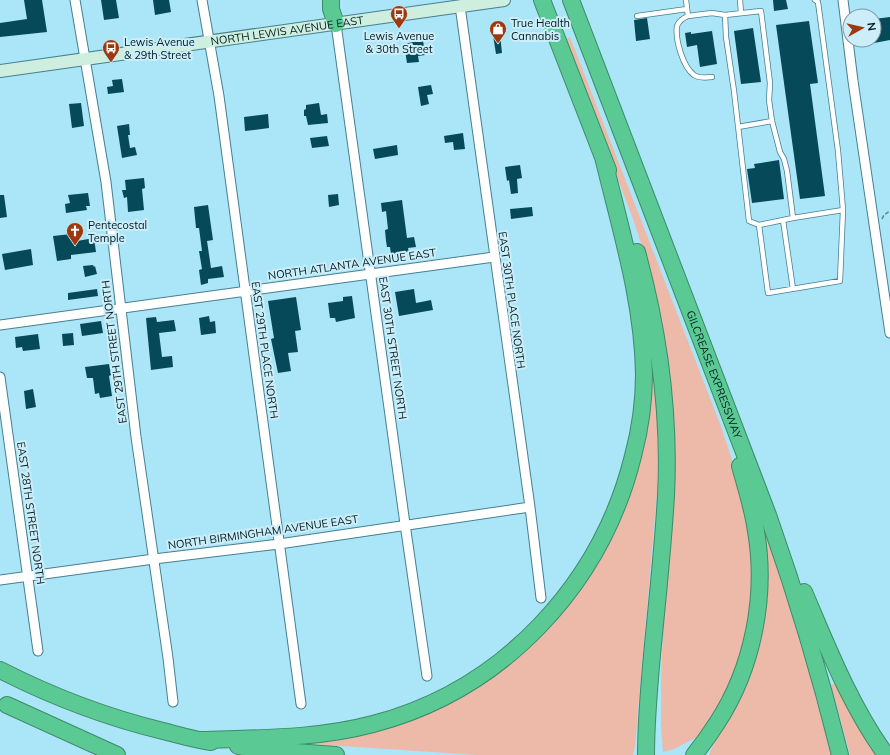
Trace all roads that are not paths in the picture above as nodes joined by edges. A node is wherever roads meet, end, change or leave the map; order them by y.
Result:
1 (75, 0) edge
2 (202, 0) edge
3 (331, 0) edge
4 (338, 0) edge
5 (504, 0) edge
6 (542, 0) edge
7 (570, 0) edge
8 (686, 0) edge
9 (740, 0) edge
10 (815, 0) edge
11 (843, 0) edge
12 (460, 6) junction
13 (687, 9) junction
14 (741, 13) junction
15 (725, 15) junction
16 (637, 16) dead end
17 (688, 16) junction
18 (336, 24) junction
19 (209, 42) junction
20 (84, 59) junction
21 (0, 71) edge
22 (712, 77) dead end
23 (772, 121) junction
24 (738, 127) junction
25 (604, 161) junction
26 (844, 210) junction
27 (793, 218) junction
28 (783, 220) junction
29 (758, 225) junction
30 (494, 257) junction
31 (370, 274) junction
32 (793, 289) junction
33 (246, 291) junction
34 (121, 309) junction
35 (0, 325) edge
36 (890, 333) edge
37 (715, 374) junction
38 (0, 377) edge
39 (733, 423) junction
40 (530, 507) junction
41 (404, 524) junction
42 (279, 544) junction
43 (154, 559) junction
44 (28, 576) junction
45 (0, 580) edge
46 (541, 598) dead end
47 (38, 652) dead end
48 (0, 670) edge
49 (427, 676) dead end
50 (173, 702) dead end
51 (4, 703) edge
52 (301, 704) dead end
53 (200, 740) junction
54 (650, 749) edge
55 (90, 755) edge
56 (117, 755) edge
57 (336, 755) edge
58 (694, 755) edge
59 (840, 755) edge
60 (886, 755) edge

1 - 20 street, EAST 29TH STREET NORTH
2 - 19 street, EAST 29TH PLACE NORTH
3 - 18 highway
4 - 18 highway
5 - 12 main road, NORTH LEWIS AVENUE EAST
6 - 25 highway
7 - 37 highway, GILCREASE EXPRESSWAY
8 - 13 lane
9 - 14 lane
10 - 26 lane
11 - 36 street
12 - 18 main road, NORTH LEWIS AVENUE EAST
12 - 30 street, EAST 30TH PLACE NORTH
13 - 16 lane
13 - 17 lane
14 - 15 lane
14 - 23 lane
15 - 17 lane
15 - 24 lane
17 - 22 lane
18 - 19 main road, NORTH LEWIS AVENUE EAST
18 - 31 street, EAST 30TH STREET NORTH
19 - 20 main road, NORTH LEWIS AVENUE EAST
19 - 33 street, EAST 29TH PLACE NORTH
20 - 21 main road, NORTH LEWIS AVENUE EAST
20 - 34 street, EAST 29TH STREET NORTH
23 - 24 lane
23 - 27 lane
24 - 29 lane
25 - 53 highway
25 - 54 highway
26 - 27 lane
26 - 32 lane
27 - 28 lane
28 - 29 lane
28 - 32 lane
29 - 32 lane
30 - 31 street, NORTH ATLANTA AVENUE EAST
30 - 40 street, EAST 30TH PLACE NORTH
31 - 33 street, NORTH ATLANTA AVENUE EAST
31 - 41 street, EAST 30TH STREET NORTH
33 - 34 street, NORTH ATLANTA AVENUE EAST
33 - 42 street, EAST 29TH PLACE NORTH
34 - 35 street, NORTH ATLANTA AVENUE EAST
34 - 43 street, EAST 29TH STREET NORTH
37 - 39 highway, GILCREASE EXPRESSWAY
37 - 58 highway
38 - 44 street, EAST 28TH STREET NORTH
39 - 59 highway, GILCREASE EXPRESSWAY
39 - 60 highway
40 - 41 street, NORTH BIRMINGHAM AVENUE EAST
40 - 46 street, EAST 30TH PLACE NORTH
41 - 42 street, NORTH BIRMINGHAM AVENUE EAST
41 - 49 street, EAST 30TH STREET NORTH
42 - 43 street, NORTH BIRMINGHAM AVENUE EAST
42 - 52 street, EAST 29TH PLACE NORTH
43 - 44 street, NORTH BIRMINGHAM AVENUE EAST
43 - 50 street, EAST 29TH STREET NORTH
44 - 45 street, NORTH BIRMINGHAM AVENUE EAST
44 - 47 street, EAST 28TH STREET NORTH
48 - 53 highway
51 - 55 highway
51 - 56 highway
53 - 57 highway

